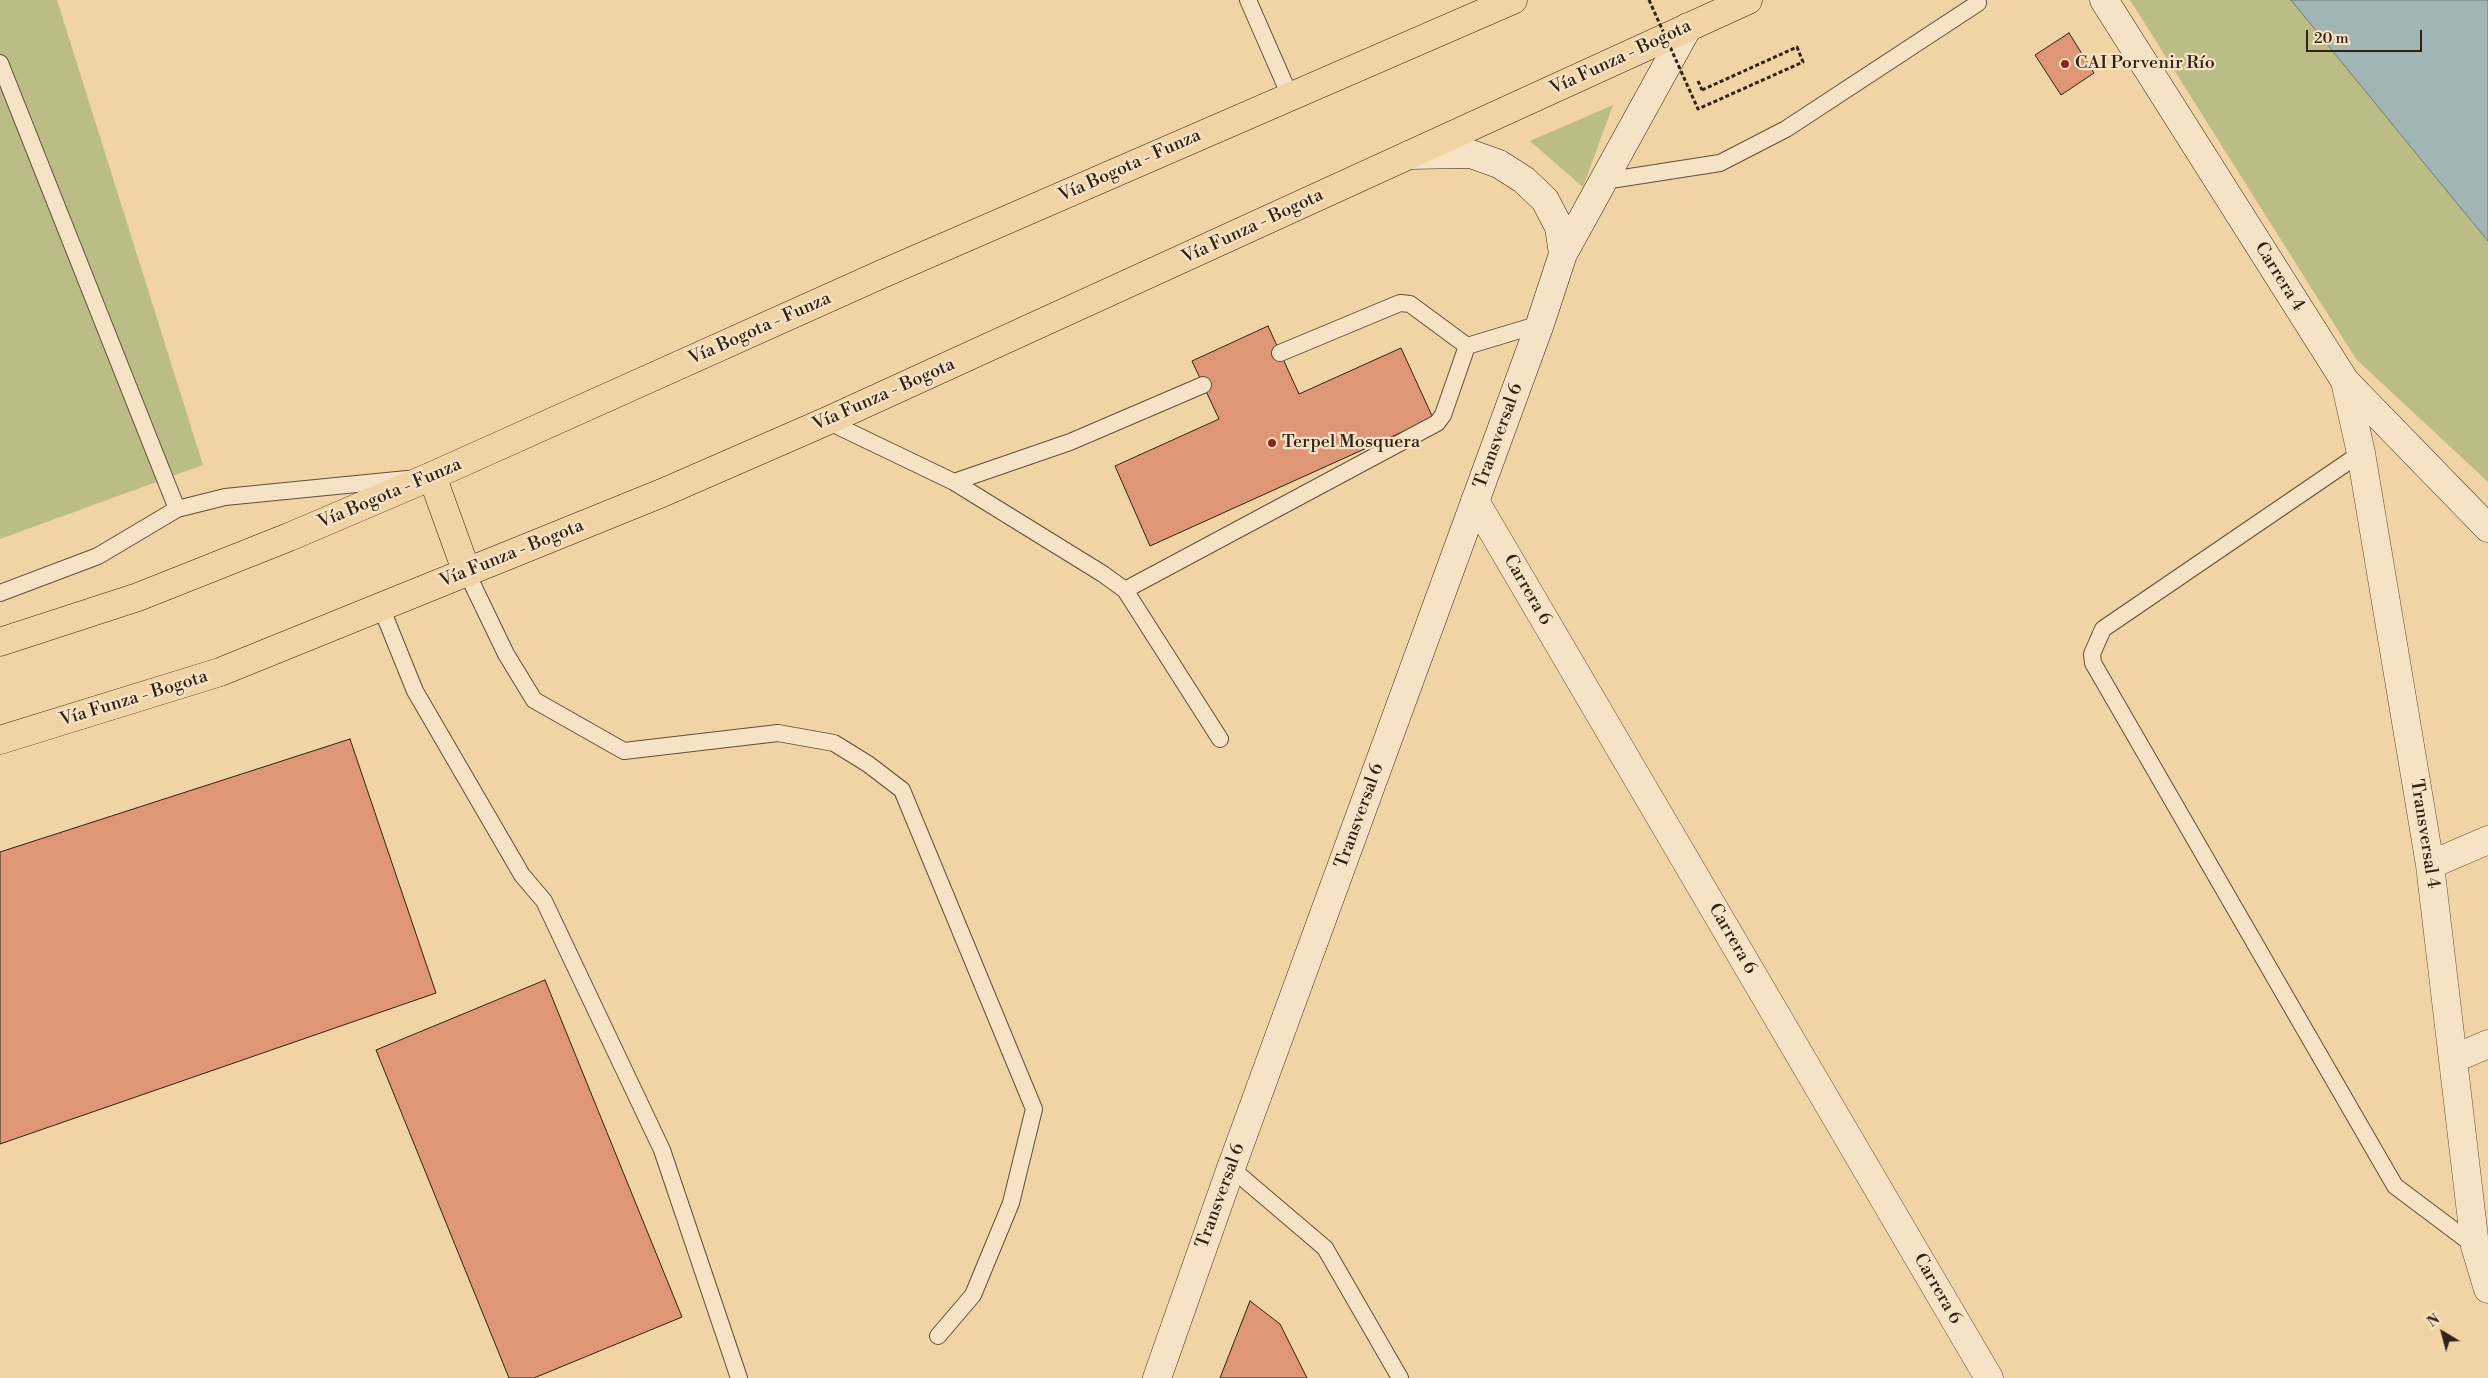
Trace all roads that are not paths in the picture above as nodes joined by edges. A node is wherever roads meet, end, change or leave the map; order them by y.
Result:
1 (1248, 0) edge
2 (1513, 0) edge
3 (1748, 0) edge
4 (2104, 0) edge
5 (1978, 4) dead end
6 (1688, 27) junction
7 (0, 64) edge
8 (1290, 96) junction
9 (1408, 156) junction
10 (1604, 180) junction
11 (1564, 254) junction
12 (1540, 324) junction
13 (1467, 346) junction
14 (1280, 353) dead end
15 (2345, 381) junction
16 (1203, 385) dead end
17 (827, 421) junction
18 (2361, 453) junction
19 (432, 476) junction
20 (954, 482) junction
21 (1475, 501) junction
22 (177, 509) junction
23 (2488, 528) edge
24 (467, 572) junction
25 (1125, 590) junction
26 (0, 593) edge
27 (381, 607) junction
28 (0, 642) edge
29 (1220, 739) dead end
30 (0, 740) edge
31 (2488, 840) edge
32 (2430, 865) junction
33 (2488, 1044) edge
34 (2453, 1059) junction
35 (1230, 1168) junction
36 (2482, 1243) edge
37 (2488, 1289) edge
38 (938, 1336) dead end
39 (739, 1378) edge
40 (1157, 1378) edge
41 (1400, 1378) edge
42 (1989, 1378) edge

1 - 8 lane
2 - 8 main road, Vía Bogota - Funza
3 - 6 main road, Vía Funza - Bogota
4 - 15 street, Carrera 4
5 - 10 lane
6 - 9 main road, Vía Funza - Bogota
6 - 10 street, Transversal 6
7 - 22 lane
8 - 19 main road, Vía Bogota - Funza
9 - 11 street, Transversal 6
9 - 17 main road, Vía Funza - Bogota
10 - 11 street, Transversal 6
11 - 12 street, Transversal 6
12 - 13 lane
12 - 21 street, Transversal 6
13 - 14 lane
13 - 25 lane
15 - 18 street, Transversal 4
15 - 23 street, Carrera 4
16 - 20 lane
17 - 20 lane
17 - 24 main road, Vía Funza - Bogota
18 - 32 street, Transversal 4
18 - 36 lane
19 - 22 lane
19 - 24 main road
19 - 28 main road, Vía Bogota - Funza
20 - 25 lane
21 - 35 street, Transversal 6
21 - 42 street, Carrera 6
22 - 26 lane
24 - 27 main road, Vía Funza - Bogota
24 - 38 lane
25 - 29 lane
27 - 30 main road, Vía Funza - Bogota
27 - 39 lane
31 - 32 street
32 - 34 street, Transversal 4
33 - 34 street
34 - 36 street, Transversal 4
35 - 40 street, Transversal 6
35 - 41 lane
36 - 37 street, Transversal 4

